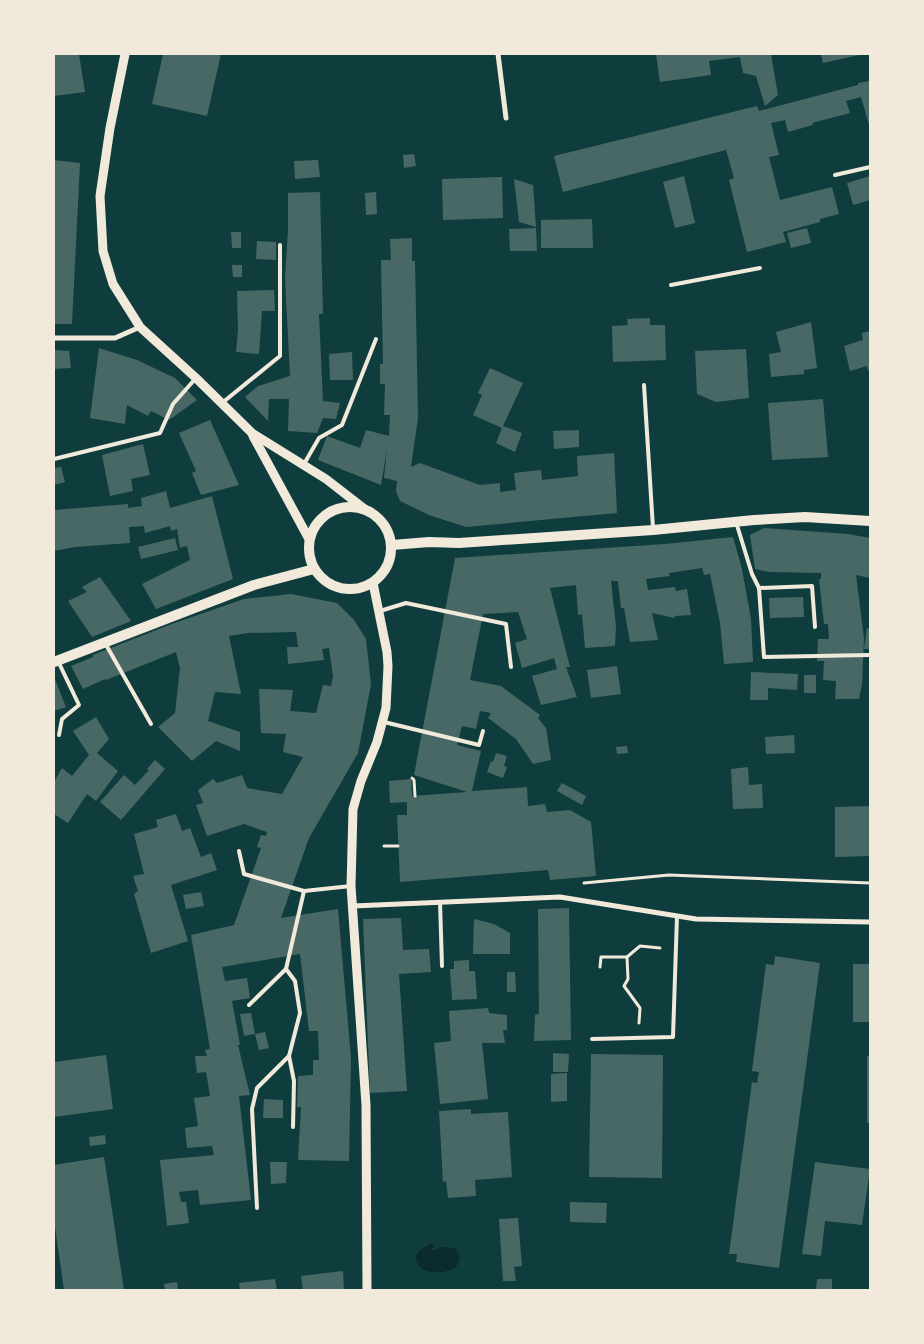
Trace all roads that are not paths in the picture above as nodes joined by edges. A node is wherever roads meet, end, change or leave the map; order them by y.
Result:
1 (125, 54) edge
2 (498, 54) edge
3 (506, 118) dead end
4 (870, 167) edge
5 (834, 175) dead end
6 (280, 246) dead end
7 (760, 268) dead end
8 (671, 285) dead end
9 (140, 327) junction
10 (54, 338) edge
11 (376, 339) dead end
12 (196, 378) junction
13 (644, 385) dead end
14 (222, 403) junction
15 (252, 433) junction
16 (54, 459) edge
17 (303, 466) junction
18 (366, 510) junction
19 (870, 521) edge
20 (736, 522) junction
21 (653, 530) junction
22 (309, 539) junction
23 (392, 545) junction
24 (314, 569) junction
25 (373, 583) junction
26 (759, 588) junction
27 (378, 612) junction
28 (815, 627) dead end
29 (105, 643) junction
30 (869, 655) dead end
31 (56, 661) edge
32 (511, 666) dead end
33 (383, 722) junction
34 (151, 724) dead end
35 (483, 731) dead end
36 (59, 735) dead end
37 (239, 851) dead end
38 (352, 890) junction
39 (304, 891) junction
40 (440, 902) junction
41 (353, 906) junction
42 (677, 916) junction
43 (870, 922) edge
44 (442, 966) dead end
45 (286, 969) junction
46 (248, 1005) dead end
47 (592, 1039) dead end
48 (289, 1056) junction
49 (293, 1127) dead end
50 (257, 1208) dead end
51 (367, 1290) edge

1 - 9 street
2 - 3 street
4 - 5 lane
6 - 14 lane
7 - 8 lane
9 - 10 street
9 - 12 street
11 - 17 lane
12 - 14 street
12 - 16 lane
13 - 21 lane
14 - 15 street
15 - 17 street
15 - 22 street
17 - 18 street
18 - 22 main road
18 - 23 main road
19 - 20 main road
20 - 21 main road
20 - 26 lane
21 - 23 main road
22 - 24 main road
23 - 25 main road
24 - 25 main road
24 - 29 main road
25 - 27 street
26 - 28 lane
26 - 30 lane
27 - 32 lane
27 - 33 street
29 - 31 main road
29 - 34 lane
31 - 36 lane
33 - 35 lane
33 - 38 street
37 - 39 lane
38 - 39 lane
38 - 41 street
39 - 45 lane
40 - 41 street
40 - 42 street
40 - 44 lane
41 - 51 street
42 - 43 street
42 - 47 lane
45 - 46 lane
45 - 48 lane
48 - 49 lane
48 - 50 lane

